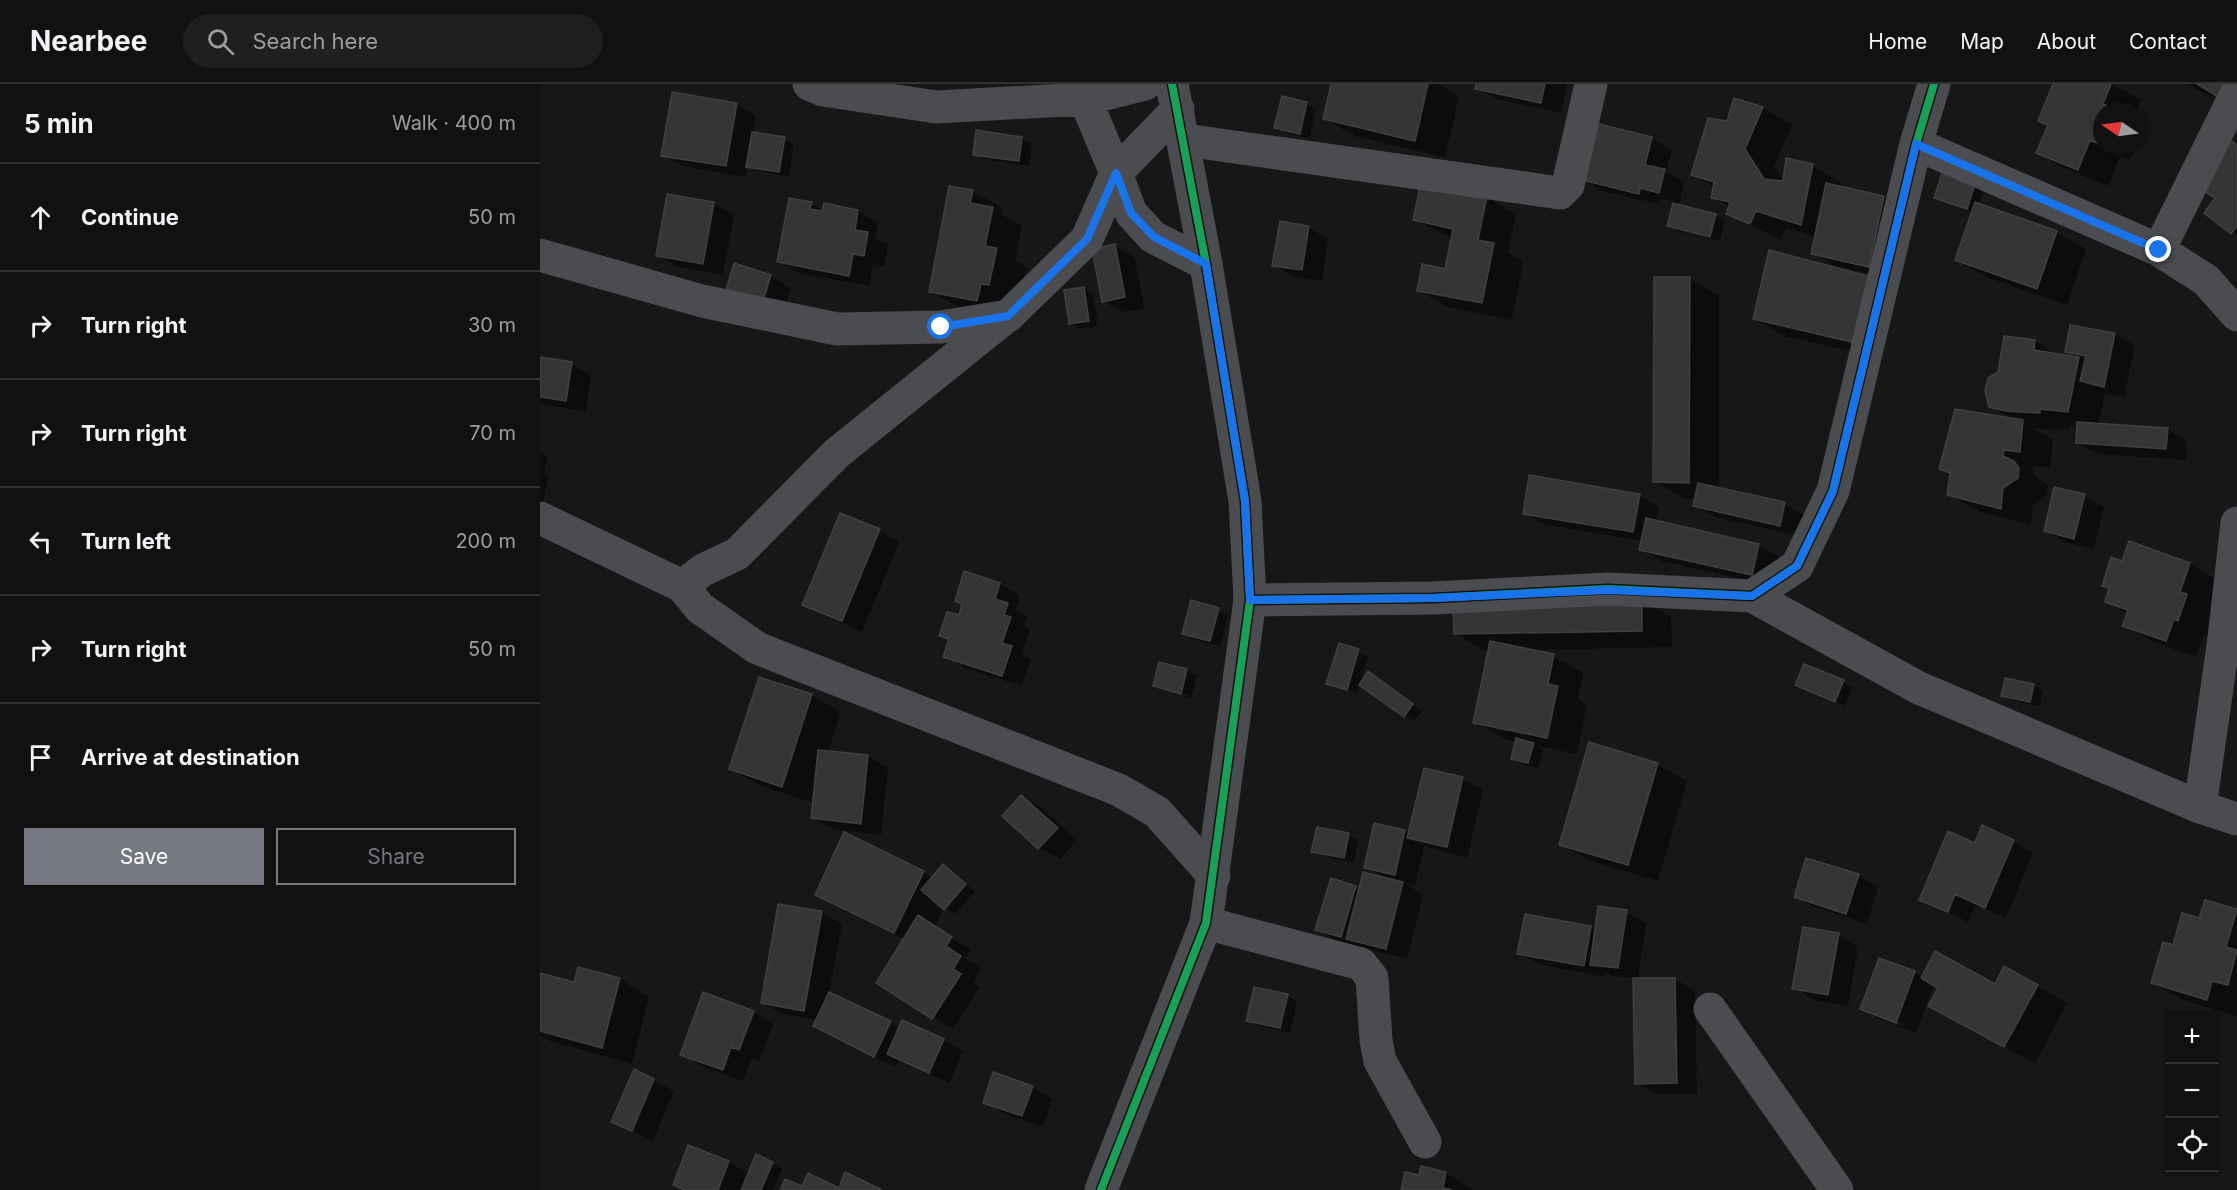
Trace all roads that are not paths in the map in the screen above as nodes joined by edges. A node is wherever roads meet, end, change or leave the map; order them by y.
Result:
1 (809, 84) edge
2 (1144, 84) edge
3 (1591, 84) edge
4 (1934, 84) edge
5 (2237, 92) edge
6 (1175, 96) edge
7 (1085, 99) junction
8 (1185, 140) junction
9 (1916, 144) junction
10 (1116, 173) junction
11 (2159, 250) junction
12 (540, 255) edge
13 (1206, 264) junction
14 (2237, 315) edge
15 (1008, 316) junction
16 (540, 518) edge
17 (2237, 523) edge
18 (682, 586) junction
19 (1752, 596) junction
20 (1250, 600) junction
21 (2200, 807) junction
22 (2237, 819) edge
23 (1214, 876) junction
24 (1206, 923) junction
25 (1710, 1009) dead end
26 (1425, 1142) dead end
27 (1101, 1190) edge
28 (1837, 1190) edge

1 - 7 street
2 - 7 street
3 - 8 street
4 - 9 street
5 - 11 street
6 - 8 street
6 - 10 street
7 - 10 street
8 - 13 street
9 - 11 street
9 - 19 street
10 - 13 street
10 - 15 street
11 - 14 street
12 - 15 street
13 - 20 street
15 - 18 street
16 - 18 street
17 - 21 street
18 - 23 street
19 - 20 street
19 - 21 street
20 - 23 street
21 - 22 street
23 - 24 street
24 - 26 street
24 - 27 street
25 - 28 street

